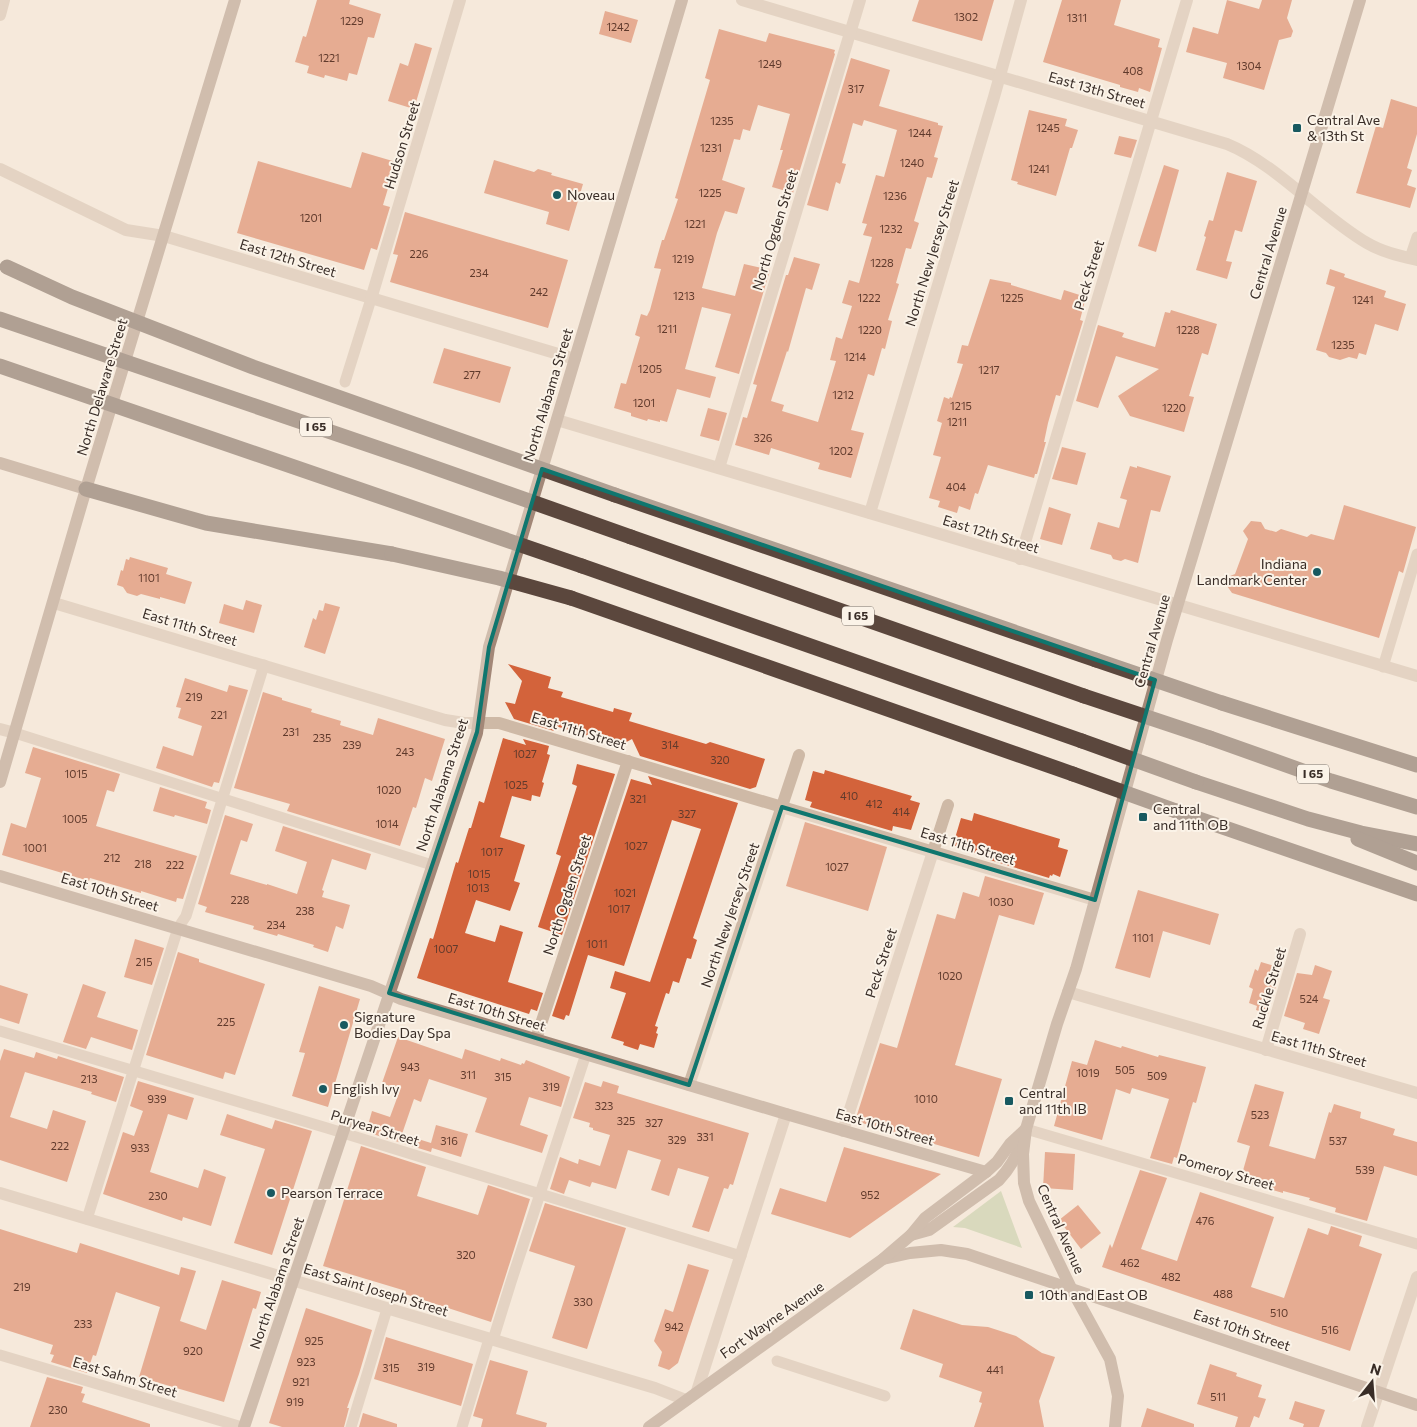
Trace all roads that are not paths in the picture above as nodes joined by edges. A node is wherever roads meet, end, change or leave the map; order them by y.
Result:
1 (4, 0) edge
2 (235, 0) edge
3 (460, 0) edge
4 (682, 0) edge
5 (742, 0) edge
6 (860, 0) edge
7 (1021, 0) edge
8 (1187, 0) edge
9 (1360, 0) edge
10 (0, 15) edge
11 (850, 32) junction
12 (999, 77) junction
13 (1151, 121) junction
14 (0, 169) edge
15 (1302, 195) junction
16 (164, 236) junction
17 (1417, 237) edge
18 (1413, 259) edge
19 (3, 265) edge
20 (371, 299) junction
21 (0, 319) edge
22 (575, 359) junction
23 (0, 366) edge
24 (345, 382) dead end
25 (557, 420) junction
26 (0, 463) edge
27 (720, 468) junction
28 (86, 489) junction
29 (870, 513) junction
30 (1417, 554) edge
31 (1020, 559) junction
32 (1405, 595) junction
33 (1417, 596) edge
34 (54, 603) junction
35 (1177, 606) junction
36 (264, 665) junction
37 (1383, 666) junction
38 (1417, 676) edge
39 (479, 722) junction
40 (0, 729) edge
41 (15, 733) junction
42 (798, 755) dead end
43 (628, 761) junction
44 (1417, 765) edge
45 (0, 782) edge
46 (222, 799) junction
47 (948, 804) dead end
48 (782, 807) junction
49 (1417, 807) edge
50 (1308, 818) junction
51 (1417, 844) edge
52 (933, 852) junction
53 (1417, 863) edge
54 (432, 865) junction
55 (0, 876) edge
56 (1417, 894) edge
57 (1095, 900) junction
58 (178, 928) junction
59 (1300, 934) dead end
60 (1068, 992) junction
61 (389, 993) junction
62 (0, 1031) edge
63 (536, 1039) junction
64 (1266, 1050) junction
65 (586, 1054) junction
66 (134, 1072) junction
67 (689, 1085) junction
68 (1417, 1094) edge
69 (786, 1114) junction
70 (1026, 1129) junction
71 (843, 1131) junction
72 (343, 1133) junction
73 (986, 1172) junction
74 (0, 1193) edge
75 (539, 1195) junction
76 (87, 1219) junction
77 (911, 1235) junction
78 (1417, 1244) edge
79 (741, 1256) junction
80 (883, 1259) junction
81 (1417, 1276) edge
82 (293, 1280) junction
83 (1071, 1288) junction
84 (387, 1309) junction
85 (491, 1340) junction
86 (0, 1355) edge
87 (777, 1361) dead end
88 (697, 1391) junction
89 (1379, 1392) junction
90 (885, 1396) dead end
91 (686, 1400) junction
92 (1417, 1406) edge
93 (243, 1427) edge
94 (351, 1427) edge
95 (462, 1427) edge
96 (649, 1427) edge
97 (1115, 1427) edge
98 (1367, 1427) edge

1 - 10 street
2 - 16 main road, North Delaware Street
3 - 20 street, Hudson Street
4 - 22 main road, North Alabama Street
5 - 11 street, East 13th Street
6 - 11 street, North Ogden Street
7 - 12 street, North New Jersey Street
8 - 13 street, Peck Street
9 - 15 main road, Central Avenue
11 - 12 street, East 13th Street
11 - 27 street, North Ogden Street
12 - 13 street, East 13th Street
12 - 29 street, North New Jersey Street
13 - 15 street, East 13th Street
13 - 31 street, Peck Street
14 - 16 street, East 12th Street
15 - 18 street, East 13th Street
15 - 35 main road, Central Avenue
16 - 20 street, East 12th Street
16 - 28 main road, North Delaware Street
17 - 18 lane
19 - 44 highway, bridge
20 - 22 street, East 12th Street
20 - 24 lane
21 - 49 highway, I 65, bridge
22 - 25 main road, North Alabama Street
23 - 50 highway, bridge
25 - 27 street, East 12th Street
25 - 39 main road, North Alabama Street
26 - 28 main road
27 - 29 street, East 12th Street
28 - 34 main road, North Delaware Street
28 - 56 highway, bridge
29 - 31 street, East 12th Street
30 - 32 lane
31 - 35 street, East 12th Street
32 - 33 lane
32 - 37 lane
34 - 36 street, East 11th Street
34 - 41 main road, North Delaware Street
35 - 37 street, East 12th Street
35 - 57 main road, Central Avenue
36 - 39 street, East 11th Street
36 - 46 lane
37 - 38 street, East 12th Street
39 - 43 street, East 11th Street
39 - 54 main road, North Alabama Street
40 - 41 street
41 - 45 main road, North Delaware Street
41 - 46 lane
42 - 48 street, North New Jersey Street
43 - 48 street, East 11th Street
43 - 63 street, North Ogden Street
46 - 54 lane
46 - 58 lane
47 - 52 street, Peck Street
48 - 52 street, East 11th Street
48 - 67 street, North New Jersey Street
50 - 51 highway
50 - 53 highway
52 - 57 street, East 11th Street
52 - 71 street, Peck Street
54 - 61 main road, North Alabama Street
55 - 58 main road, East 10th Street
57 - 60 main road, Central Avenue
58 - 61 main road, East 10th Street
58 - 66 lane
59 - 64 street, Ruckle Street
60 - 64 street, East 11th Street
60 - 70 main road, Central Avenue
61 - 63 main road, East 10th Street
61 - 72 main road, North Alabama Street
62 - 66 lane, Puryear Street
63 - 65 main road, East 10th Street
64 - 68 street, East 11th Street
65 - 67 main road, East 10th Street
65 - 75 lane
66 - 72 lane, Puryear Street
66 - 76 lane
67 - 69 main road, East 10th Street
69 - 71 main road, East 10th Street
69 - 79 street
70 - 73 main road, Fort Wayne Avenue
70 - 77 main road, Fort Wayne Avenue
70 - 78 lane, Pomeroy Street
70 - 83 main road, Central Avenue
71 - 73 main road, East 10th Street
72 - 75 lane, Puryear Street
72 - 82 main road, North Alabama Street
73 - 77 main road, Fort Wayne Avenue
74 - 76 street, East Saint Joseph Street
75 - 79 lane, Puryear Street
75 - 85 lane
76 - 82 street, East Saint Joseph Street
77 - 80 main road, Fort Wayne Avenue
79 - 88 street
80 - 83 main road, East 10th Street
80 - 88 main road, Fort Wayne Avenue
81 - 89 street
82 - 84 street, East Saint Joseph Street
82 - 93 main road, North Alabama Street
83 - 89 main road, East 10th Street
83 - 97 main road, Central Avenue
84 - 85 street, East Saint Joseph Street
84 - 94 lane
85 - 91 street, East Saint Joseph Street
85 - 95 lane
86 - 93 lane, East Sahm Street
87 - 90 lane
88 - 91 main road, Fort Wayne Avenue
89 - 92 main road, East 10th Street
89 - 98 street
91 - 96 main road, Fort Wayne Avenue

